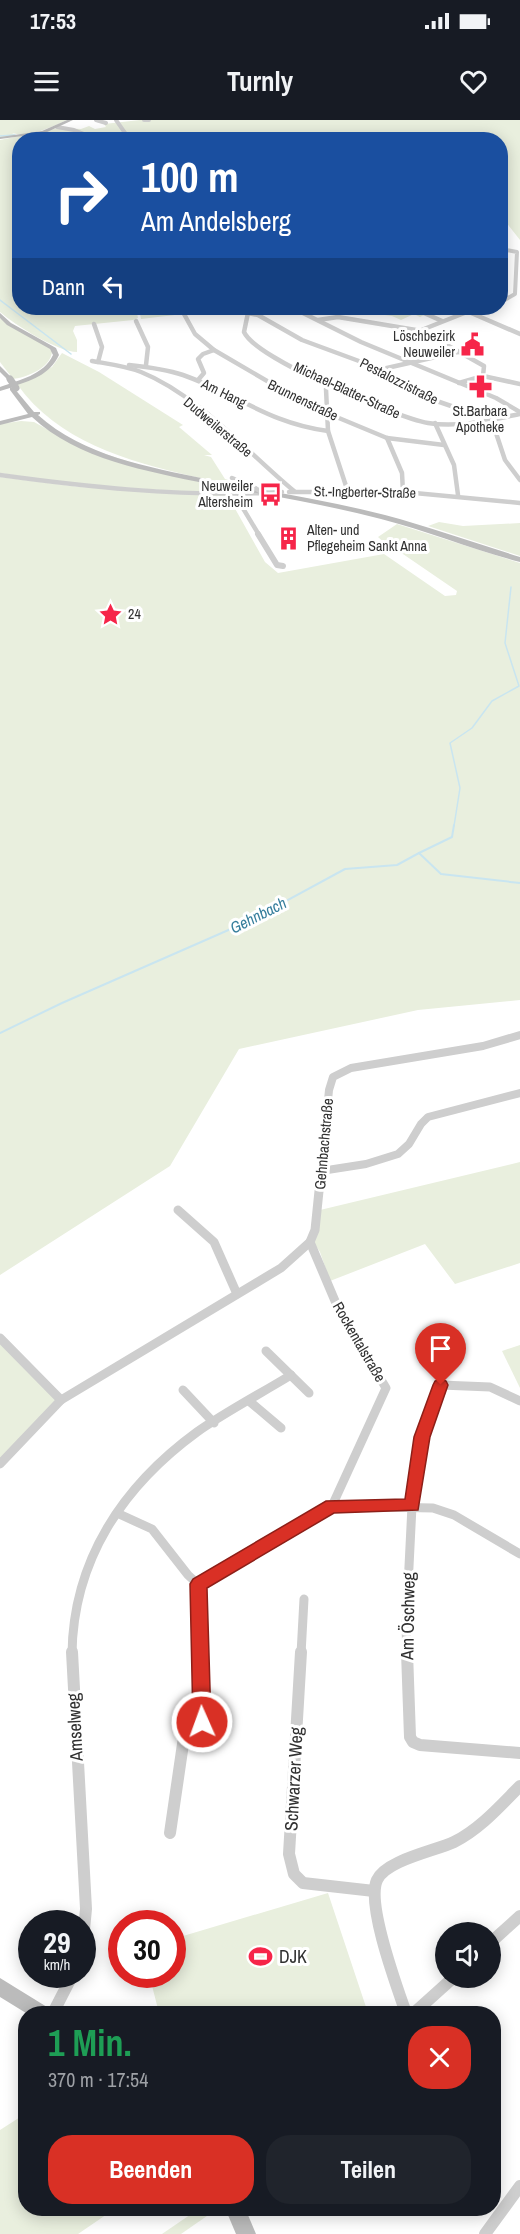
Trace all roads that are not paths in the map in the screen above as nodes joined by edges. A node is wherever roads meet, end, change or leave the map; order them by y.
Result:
1 (71, 120) edge
2 (96, 120) edge
3 (144, 120) edge
4 (149, 120) edge
5 (106, 123) dead end
6 (57, 127) junction
7 (36, 132) edge
8 (79, 132) edge
9 (508, 250) edge
10 (508, 300) edge
11 (0, 315) edge
12 (185, 315) edge
13 (247, 315) edge
14 (258, 315) edge
15 (308, 315) edge
16 (428, 315) edge
17 (456, 315) edge
18 (483, 315) edge
19 (318, 320) junction
20 (136, 321) dead end
21 (442, 321) junction
22 (94, 324) dead end
23 (419, 331) junction
24 (520, 334) edge
25 (214, 350) junction
26 (458, 352) junction
27 (410, 363) junction
28 (117, 365) junction
29 (144, 365) junction
30 (0, 370) edge
31 (136, 370) junction
32 (378, 370) junction
33 (483, 376) junction
34 (198, 380) junction
35 (459, 383) junction
36 (520, 384) edge
37 (331, 385) junction
38 (0, 389) edge
39 (14, 390) junction
40 (326, 412) junction
41 (520, 413) edge
42 (34, 414) junction
43 (1, 420) edge
44 (15, 420) junction
45 (489, 420) junction
46 (42, 423) junction
47 (435, 423) junction
48 (328, 431) junction
49 (387, 438) junction
50 (444, 444) junction
51 (171, 474) junction
52 (0, 475) edge
53 (232, 478) dead end
54 (520, 480) edge
55 (346, 489) junction
56 (255, 491) junction
57 (294, 491) junction
58 (403, 492) junction
59 (240, 494) junction
60 (458, 495) junction
61 (520, 503) edge
62 (520, 560) edge
63 (283, 566) dead end
64 (520, 1035) edge
65 (520, 1093) edge
66 (321, 1171) junction
67 (178, 1210) dead end
68 (310, 1242) junction
69 (237, 1294) junction
70 (0, 1338) edge
71 (266, 1350) dead end
72 (291, 1375) junction
73 (183, 1390) dead end
74 (309, 1393) dead end
75 (61, 1400) junction
76 (249, 1401) junction
77 (520, 1401) edge
78 (214, 1423) junction
79 (281, 1428) dead end
80 (0, 1464) edge
81 (332, 1506) junction
82 (412, 1506) junction
83 (117, 1513) junction
84 (520, 1554) edge
85 (199, 1584) junction
86 (304, 1599) dead end
87 (520, 1753) edge
88 (520, 1786) edge
89 (170, 1833) dead end
90 (374, 1891) junction
91 (86, 1910) edge
92 (520, 1916) edge
93 (501, 1933) edge
94 (0, 1987) edge
95 (65, 1988) edge
96 (442, 1988) edge
97 (30, 2006) edge
98 (56, 2006) edge
99 (404, 2006) edge
100 (422, 2006) edge
101 (520, 2186) edge
102 (501, 2212) edge
103 (238, 2216) edge
104 (498, 2216) edge
105 (246, 2234) edge
106 (485, 2234) edge

1 - 6 main road
2 - 5 street
3 - 4 street
6 - 7 main road
6 - 8 street
9 - 10 street
11 - 38 main road
12 - 25 street, Brunnenstraße
13 - 37 street, Michael-Blatter-Straße
14 - 32 street, Pestalozzistraße
15 - 19 street
16 - 21 street
17 - 21 street
18 - 24 street
19 - 23 street
19 - 27 street
20 - 29 street
21 - 23 street
22 - 28 street, Dudweilerstraße
23 - 26 street
25 - 34 street
25 - 40 street, Brunnenstraße
26 - 27 street
26 - 33 street
27 - 32 street
27 - 35 street
28 - 29 street, Am Hang
28 - 31 street, Dudweilerstraße
29 - 31 street
29 - 34 street, Am Hang
30 - 39 main road, bridge
31 - 57 street, Dudweilerstraße
32 - 45 street, Pestalozzistraße
33 - 35 street
33 - 36 street
34 - 48 street, Am Hang
35 - 41 street
37 - 40 street
37 - 47 street, Michael-Blatter-Straße
39 - 42 main road
39 - 43 main road
40 - 48 street
40 - 49 street, Brunnenstraße
41 - 45 street, Michael-Blatter-Straße
42 - 43 main road
42 - 44 main road
42 - 46 main road
42 - 51 main road
43 - 44 main road
44 - 46 main road
45 - 47 street, Michael-Blatter-Straße
45 - 54 street
46 - 51 main road
47 - 50 street
48 - 55 street
49 - 50 street, Brunnenstraße
49 - 58 street
50 - 60 street
51 - 62 main road
52 - 59 street, St.-Ingberter-Straße
53 - 56 street
55 - 57 street, St.-Ingberter-Straße
55 - 58 street, St.-Ingberter-Straße
56 - 57 street, St.-Ingberter-Straße, bridge
56 - 59 street, St.-Ingberter-Straße
58 - 60 street, St.-Ingberter-Straße
59 - 63 street
60 - 61 street, St.-Ingberter-Straße
64 - 66 street, Gehnbachstraße
65 - 66 street
66 - 68 street, Gehnbachstraße
67 - 69 street
68 - 69 street
68 - 81 street, Rockentalstraße
69 - 75 street
70 - 75 street
71 - 72 street
72 - 74 street
72 - 76 street, Amselweg
73 - 78 street
75 - 80 street
76 - 78 street, Amselweg
76 - 79 street
77 - 82 street, Am Öschweg
78 - 83 street, Amselweg
81 - 82 street
81 - 85 street
82 - 84 street
82 - 87 street, Am Öschweg
83 - 85 street
83 - 91 street, Amselweg
85 - 89 street
86 - 90 street, Schwarzer Weg
88 - 90 street
90 - 99 street
92 - 93 street
94 - 97 main road
95 - 98 street
96 - 100 street
101 - 102 street
103 - 105 main road
104 - 106 street

